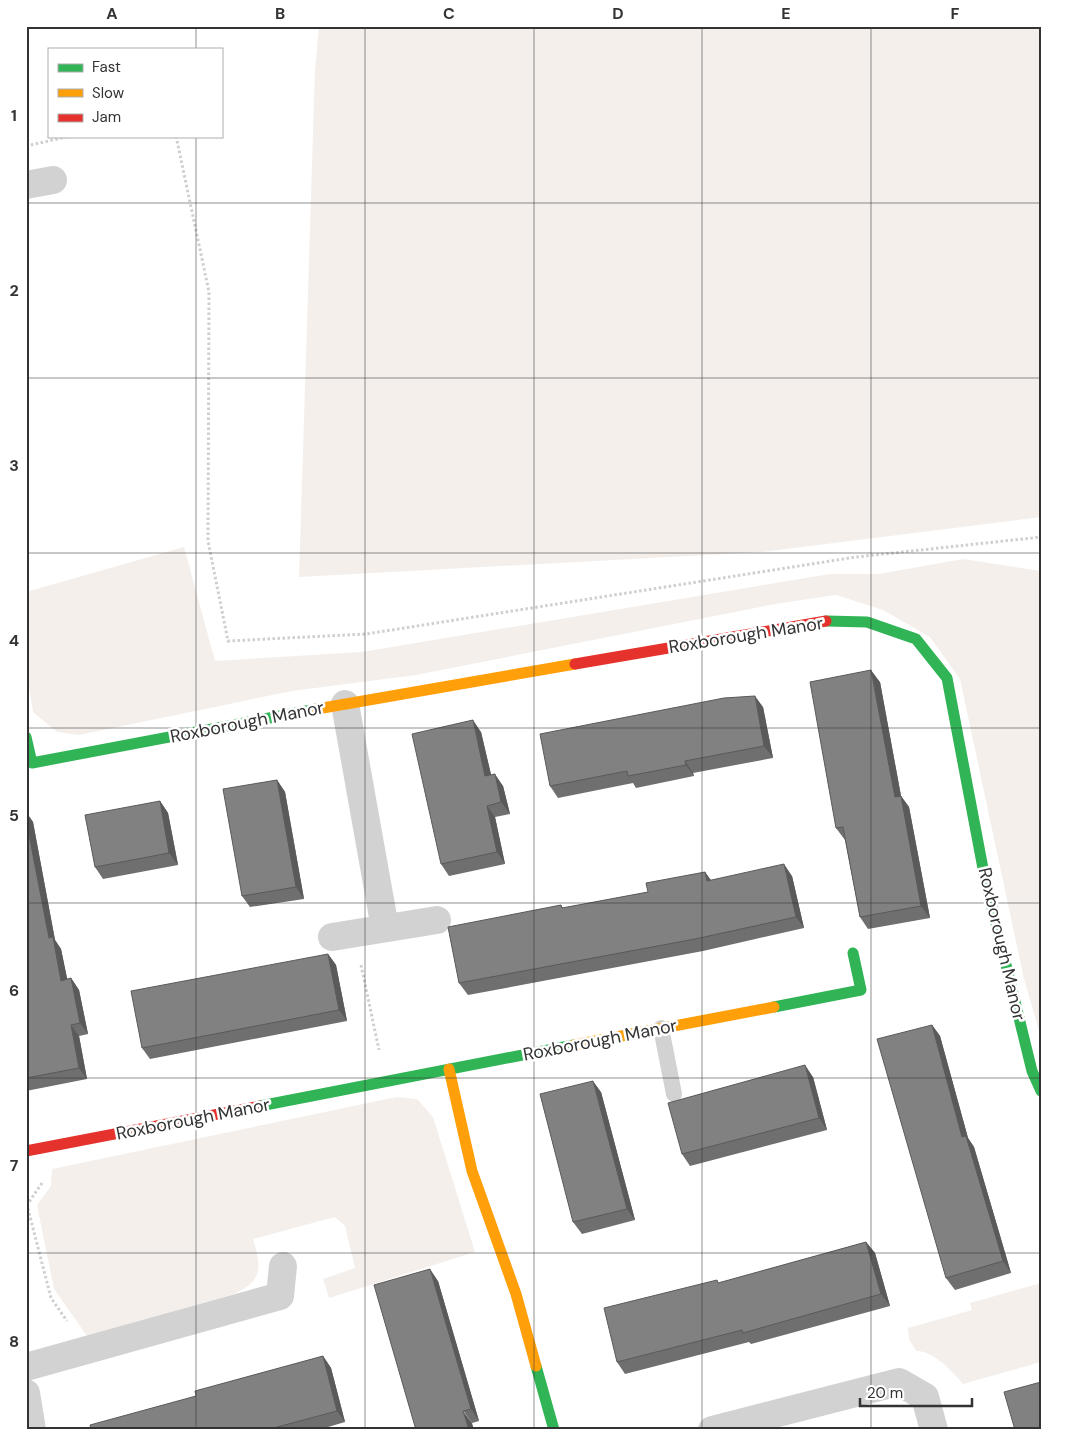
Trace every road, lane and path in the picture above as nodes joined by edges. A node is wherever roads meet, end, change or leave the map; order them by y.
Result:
1 (62, 138) edge
2 (176, 138) edge
3 (26, 146) edge
4 (53, 180) dead end
5 (26, 185) edge
6 (1041, 537) edge
7 (345, 704) junction
8 (26, 737) edge
9 (29, 764) edge
10 (437, 920) dead end
11 (386, 928) junction
12 (343, 935) joint
13 (853, 953) dead end
14 (661, 1028) junction
15 (448, 1069) junction
16 (386, 1082) junction
17 (1041, 1091) edge
18 (674, 1094) dead end
19 (32, 1150) edge
20 (283, 1266) dead end
21 (82, 1352) junction
22 (26, 1366) edge
23 (26, 1393) edge
24 (32, 1430) edge
25 (554, 1430) edge
26 (712, 1430) edge
27 (934, 1430) edge

1 - 3 path
2 - 6 path
4 - 5 street
7 - 9 street, Roxborough Manor
7 - 11 street, Roxborough Manor
7 - 17 street, Roxborough Manor
8 - 9 street, Roxborough Manor
10 - 11 street
11 - 12 street
12 - 16 path
13 - 14 street, Roxborough Manor
14 - 15 street, Roxborough Manor
14 - 18 lane
15 - 16 street, Roxborough Manor
15 - 25 street
16 - 19 street, Roxborough Manor
19 - 21 path
20 - 21 street
21 - 22 street
23 - 24 street
26 - 27 street

